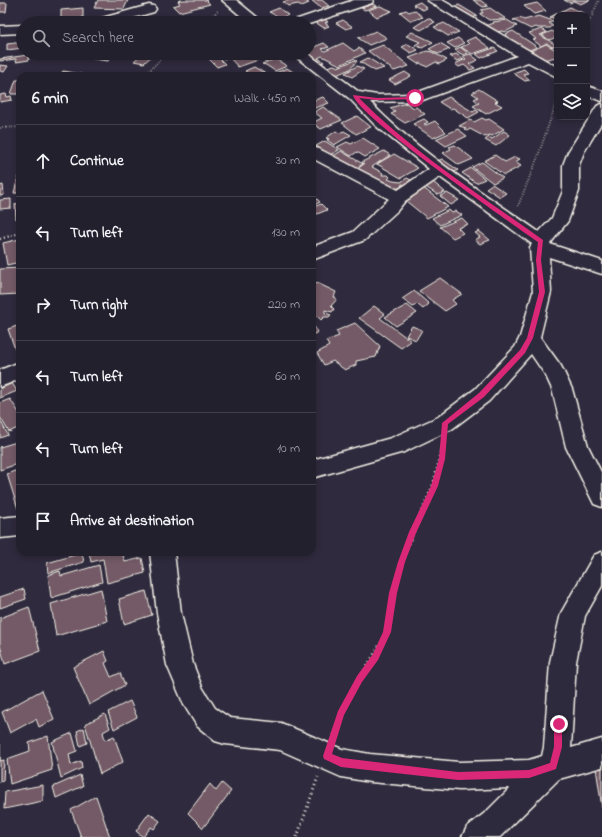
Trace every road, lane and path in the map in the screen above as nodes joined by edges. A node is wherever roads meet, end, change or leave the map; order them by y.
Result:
1 (368, 0) edge
2 (433, 0) edge
3 (599, 0) edge
4 (228, 1) edge
5 (149, 9) dead end
6 (124, 16) edge
7 (212, 16) edge
8 (248, 16) edge
9 (316, 18) edge
10 (590, 20) edge
11 (16, 29) edge
12 (0, 30) edge
13 (529, 56) junction
14 (160, 60) edge
15 (307, 60) edge
16 (554, 71) edge
17 (148, 72) edge
18 (590, 92) edge
19 (355, 96) junction
20 (602, 98) edge
21 (554, 109) edge
22 (602, 109) edge
23 (16, 127) edge
24 (0, 128) edge
25 (316, 154) edge
26 (440, 169) junction
27 (399, 197) junction
28 (512, 222) junction
29 (16, 234) edge
30 (0, 239) edge
31 (540, 244) junction
32 (316, 252) edge
33 (602, 268) edge
34 (530, 338) junction
35 (16, 372) edge
36 (0, 379) edge
37 (445, 423) junction
38 (316, 468) edge
39 (596, 474) edge
40 (602, 498) edge
41 (16, 526) edge
42 (0, 528) edge
43 (162, 556) edge
44 (602, 563) edge
45 (602, 753) edge
46 (327, 756) junction
47 (553, 766) junction
48 (297, 837) edge
49 (477, 837) edge

1 - 9 street
2 - 13 street
3 - 10 path
4 - 7 path
4 - 8 street
5 - 6 street
11 - 12 street
13 - 16 street
13 - 19 street
14 - 17 path
15 - 19 street
18 - 20 street
19 - 26 street
21 - 28 path
22 - 31 street
23 - 24 path
25 - 27 street
26 - 27 street
26 - 28 street
27 - 32 street
28 - 31 street
29 - 30 path
31 - 33 street
31 - 34 street
34 - 37 street
34 - 39 street
35 - 36 street
37 - 38 street
37 - 46 path
39 - 40 street
41 - 42 street
43 - 46 street
44 - 47 street
45 - 47 street
46 - 47 street
46 - 48 path
47 - 49 street

